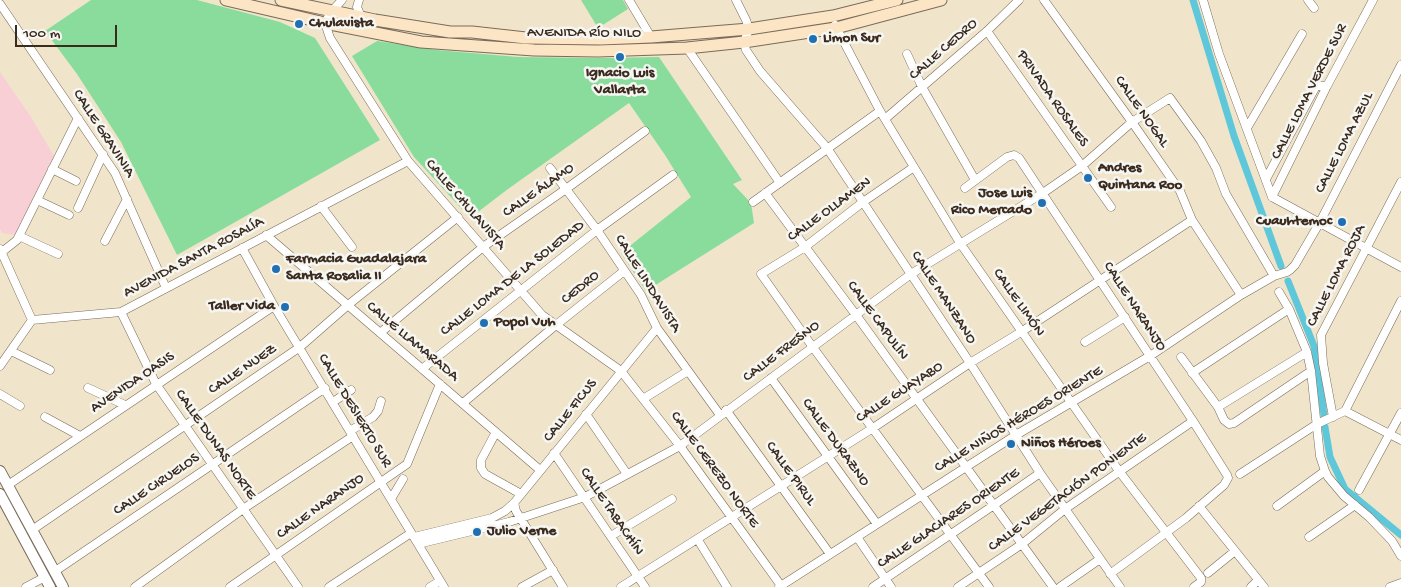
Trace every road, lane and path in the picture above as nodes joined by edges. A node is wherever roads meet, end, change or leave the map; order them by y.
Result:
1 (226, 0) edge
2 (281, 0) edge
3 (342, 0) edge
4 (630, 0) edge
5 (736, 0) edge
6 (896, 0) edge
7 (941, 0) edge
8 (1019, 0) edge
9 (1044, 0) edge
10 (1203, 0) edge
11 (1308, 0) edge
12 (1373, 0) edge
13 (357, 1) edge
14 (0, 4) edge
15 (910, 4) edge
16 (1314, 8) dead end
17 (331, 12) junction
18 (833, 16) junction
19 (362, 18) junction
20 (325, 23) junction
21 (836, 28) junction
22 (748, 29) junction
23 (367, 31) junction
24 (987, 31) junction
25 (1302, 34) dead end
26 (651, 37) junction
27 (744, 42) junction
28 (526, 44) junction
29 (687, 48) junction
30 (907, 54) dead end
31 (1401, 65) edge
32 (1326, 86) junction
33 (922, 87) junction
34 (883, 115) junction
35 (78, 118) junction
36 (1132, 122) junction
37 (1246, 128) junction
38 (645, 131) dead end
39 (827, 148) junction
40 (103, 154) junction
41 (408, 160) junction
42 (1082, 166) junction
43 (914, 167) junction
44 (550, 168) dead end
45 (52, 170) junction
46 (673, 175) dead end
47 (1266, 179) junction
48 (974, 180) junction
49 (76, 181) dead end
50 (1401, 182) edge
51 (780, 183) junction
52 (966, 188) dead end
53 (566, 189) junction
54 (765, 193) junction
55 (1043, 193) junction
56 (1272, 197) junction
57 (127, 199) junction
58 (37, 200) junction
59 (753, 202) dead end
60 (863, 202) junction
61 (321, 206) junction
62 (1111, 207) dead end
63 (78, 208) dead end
64 (69, 215) dead end
65 (458, 217) junction
66 (1192, 220) junction
67 (1320, 222) junction
68 (597, 230) junction
69 (266, 235) junction
70 (19, 236) junction
71 (105, 242) dead end
72 (960, 243) junction
73 (352, 246) dead end
74 (483, 247) junction
75 (805, 247) junction
76 (242, 248) junction
77 (1366, 248) junction
78 (1, 250) edge
79 (58, 254) dead end
80 (1401, 266) edge
81 (624, 271) junction
82 (911, 274) junction
83 (1274, 276) junction
84 (1100, 280) junction
85 (166, 288) junction
86 (521, 290) junction
87 (1280, 292) dead end
88 (1241, 295) junction
89 (1401, 302) edge
90 (348, 305) junction
91 (274, 306) junction
92 (1288, 309) junction
93 (121, 312) junction
94 (856, 315) junction
95 (1125, 317) junction
96 (32, 320) junction
97 (556, 325) junction
98 (656, 328) junction
99 (1021, 332) junction
100 (380, 333) junction
101 (1085, 342) dead end
102 (812, 346) junction
103 (300, 347) junction
104 (11, 351) junction
105 (1307, 352) junction
106 (1150, 356) junction
107 (1181, 357) dead end
108 (970, 363) junction
109 (0, 366) edge
110 (422, 369) junction
111 (50, 370) dead end
112 (621, 371) junction
113 (688, 371) junction
114 (1311, 371) junction
115 (1192, 373) junction
116 (771, 378) junction
117 (156, 384) junction
118 (440, 384) junction
119 (88, 388) dead end
120 (324, 388) junction
121 (351, 390) dead end
122 (0, 394) edge
123 (643, 399) junction
124 (917, 399) junction
125 (381, 400) dead end
126 (332, 402) junction
127 (463, 403) junction
128 (1072, 403) junction
129 (125, 405) junction
130 (20, 406) dead end
131 (1218, 407) junction
132 (1345, 411) junction
133 (723, 412) junction
134 (1401, 413) edge
135 (586, 414) junction
136 (45, 417) dead end
137 (1333, 417) junction
138 (1193, 421) junction
139 (1318, 424) junction
140 (185, 426) junction
141 (873, 428) junction
142 (496, 432) junction
143 (352, 434) junction
144 (1390, 434) junction
145 (1016, 435) junction
146 (80, 436) junction
147 (1401, 440) edge
148 (680, 446) junction
149 (554, 453) junction
150 (828, 456) junction
151 (212, 465) junction
152 (966, 467) junction
153 (540, 470) junction
154 (0, 471) edge
155 (1119, 471) junction
156 (1325, 471) junction
157 (1040, 473) junction
158 (627, 474) junction
159 (1240, 474) dead end
160 (403, 479) dead end
161 (380, 482) junction
162 (8, 485) junction
163 (781, 486) junction
164 (1359, 490) dead end
165 (0, 494) edge
166 (521, 494) junction
167 (922, 496) junction
168 (585, 497) junction
169 (391, 499) junction
170 (672, 499) dead end
171 (514, 503) junction
172 (1355, 505) junction
173 (994, 506) junction
174 (1199, 506) junction
175 (1278, 506) dead end
176 (243, 509) junction
177 (1065, 509) junction
178 (1205, 514) junction
179 (732, 517) junction
180 (1186, 518) junction
181 (521, 519) junction
182 (877, 524) junction
183 (32, 530) junction
184 (1165, 532) junction
185 (950, 535) junction
186 (611, 536) junction
187 (858, 537) junction
188 (1309, 537) dead end
189 (414, 538) junction
190 (698, 540) junction
191 (1022, 544) junction
192 (1235, 551) junction
193 (830, 554) junction
194 (276, 555) junction
195 (1401, 556) edge
196 (1100, 559) junction
197 (553, 570) junction
198 (54, 572) junction
199 (978, 573) junction
200 (1208, 573) dead end
201 (1110, 574) junction
202 (638, 577) junction
203 (885, 579) junction
204 (1401, 583) edge
205 (47, 584) edge
206 (442, 584) edge
207 (1261, 584) edge
208 (781, 586) edge
209 (1194, 586) edge
210 (26, 587) edge
211 (63, 587) edge
212 (135, 587) edge
213 (230, 587) edge
214 (298, 587) edge
215 (329, 587) edge
216 (430, 587) edge
217 (522, 587) edge
218 (563, 587) edge
219 (621, 587) edge
220 (645, 587) edge
221 (727, 587) edge
222 (873, 587) edge
223 (890, 587) edge
224 (958, 587) edge
225 (988, 587) edge
226 (1053, 587) edge
227 (1060, 587) edge
228 (1120, 587) edge
229 (1250, 587) edge
230 (1390, 587) edge

1 - 20 main road, AVENIDA RÍO NILO
2 - 17 main road, AVENIDA RÍO NILO
3 - 17 street
4 - 26 street
5 - 22 street
6 - 18 main road, AVENIDA RÍO NILO
7 - 15 main road, AVENIDA RÍO NILO
8 - 24 street, CALLE CEDRO
9 - 36 street, CALLE NOGAL
10 - 37 street
11 - 16 street
12 - 32 street, CALLE LOMA VERDE SUR
13 - 19 street
14 - 35 street, CALLE GRAVINIA
15 - 21 main road, AVENIDA RÍO NILO
17 - 19 main road, AVENIDA RÍO NILO
17 - 20 street
18 - 21 street, CALLE LIMÓN
18 - 22 main road, AVENIDA RÍO NILO
19 - 23 street
19 - 28 main road, AVENIDA RÍO NILO
20 - 23 main road, AVENIDA RÍO NILO
20 - 41 street, CALLE CHULAVISTA
21 - 27 main road, AVENIDA RÍO NILO
21 - 34 street, CALLE LIMÓN
22 - 26 main road, AVENIDA RÍO NILO
22 - 27 street
23 - 28 main road, AVENIDA RÍO NILO
24 - 33 street, CALLE CEDRO
24 - 42 street, PRIVADA ROSALES
25 - 37 street
26 - 28 main road, AVENIDA RÍO NILO
27 - 29 main road, AVENIDA RÍO NILO
27 - 39 street, CALLE MANZANO
28 - 29 main road, AVENIDA RÍO NILO
29 - 51 street
30 - 33 street
31 - 67 street, CALLE LOMA AZUL
32 - 47 street
32 - 56 street, CALLE LOMA VERDE SUR
33 - 34 street, CALLE CEDRO
33 - 48 street
34 - 39 street, CALLE CEDRO
34 - 43 street, CALLE LIMÓN
35 - 40 street, CALLE GRAVINIA
35 - 45 street
36 - 42 street, CALLE FRESNO
36 - 66 street, CALLE NOGAL
36 - 83 street, CALLE FRESNO
37 - 47 street
38 - 53 street, CALLE ÁLAMO
39 - 51 street, CALLE CEDRO
39 - 60 street, CALLE MANZANO
40 - 57 street, CALLE GRAVINIA
40 - 63 street
41 - 61 street, AVENIDA SANTA ROSALÍA
41 - 65 street, CALLE CHULAVISTA
42 - 55 street, CALLE FRESNO
42 - 62 street, PRIVADA ROSALES
43 - 60 street, CALLE OLLAMEN
43 - 72 street, CALLE LIMÓN
44 - 53 street, CALLE LINDAVISTA
45 - 49 street
45 - 58 street
46 - 68 street, CALLE LOMA DE LA SOLEDAD
47 - 56 street
48 - 52 street
48 - 55 street, CALLE NARANJO
50 - 77 street, CALLE LOMA ROJA
51 - 54 street, CALLE CEDRO
53 - 68 street, CALLE LINDAVISTA
53 - 74 street, CALLE ÁLAMO
54 - 59 street, CALLE CEDRO
54 - 75 street, CALLE CAPULÍN
55 - 72 street, CALLE FRESNO
55 - 84 street, CALLE NARANJO
56 - 67 street
57 - 71 street
57 - 85 street, CALLE GRAVINIA
58 - 64 street
58 - 70 street
60 - 75 street, CALLE OLLAMEN
60 - 82 street, CALLE MANZANO
61 - 69 street, AVENIDA SANTA ROSALÍA
61 - 73 street
65 - 74 street, CALLE CHULAVISTA
65 - 90 street, CALLE NUEZ
66 - 84 street, CALLE GUAYABO
66 - 88 street, CALLE NOGAL
67 - 77 street
67 - 83 street, CALLE LOMA AZUL
68 - 81 street, CALLE LINDAVISTA
68 - 86 street, CALLE LOMA DE LA SOLEDAD
69 - 76 street, AVENIDA SANTA ROSALÍA
69 - 90 street, CALLE LLAMARADA
70 - 78 street
70 - 79 street
72 - 82 street, CALLE FRESNO
72 - 99 street, CALLE LIMÓN
74 - 86 street, CALLE CHULAVISTA
74 - 100 street, CALLE ÁLAMO
75 - 94 street, CALLE CAPULÍN
75 - 102 street, CALLE OLLAMEN
76 - 85 street, AVENIDA SANTA ROSALÍA
76 - 91 street, CALLE DESIERTO SUR
77 - 80 street
77 - 137 street, CALLE LOMA ROJA
78 - 96 street
81 - 97 street, CEDRO
81 - 98 street, CALLE LINDAVISTA
82 - 94 street, CALLE FRESNO
82 - 108 street, CALLE MANZANO
83 - 88 street, CALLE NIÑOS HÉROES ORIENTE
84 - 95 street, CALLE NARANJO
84 - 99 street, CALLE GUAYABO
85 - 93 street, AVENIDA SANTA ROSALÍA
86 - 97 street, CALLE CHULAVISTA
86 - 110 street, CALLE LOMA DE LA SOLEDAD
87 - 92 street
88 - 106 street, CALLE NIÑOS HÉROES ORIENTE
89 - 132 street
90 - 100 street, CALLE LLAMARADA
90 - 103 street, CALLE NUEZ
91 - 103 street, CALLE DESIERTO SUR
91 - 117 street, AVENIDA OASIS
92 - 105 street
92 - 115 street
93 - 96 street, AVENIDA SANTA ROSALÍA
93 - 117 street, CALLE DUNAS NORTE
94 - 102 street, CALLE FRESNO
94 - 124 street, CALLE CAPULÍN
95 - 101 street
95 - 106 street, CALLE NARANJO
96 - 104 street
97 - 112 street, CALLE CHULAVISTA
97 - 127 street, CEDRO
98 - 112 street, CALLE FICUS
98 - 113 street, CALLE LINDAVISTA
99 - 108 street, CALLE GUAYABO
99 - 128 street, CALLE LIMÓN
100 - 110 street, CALLE LLAMARADA
102 - 116 street, CALLE FRESNO
102 - 141 street
103 - 120 street, CALLE DESIERTO SUR
103 - 140 street, CALLE NUEZ
104 - 109 street
104 - 111 street
105 - 114 street
105 - 131 street
106 - 128 street, CALLE NIÑOS HÉROES ORIENTE
106 - 138 street, CALLE NARANJO
107 - 115 street
108 - 124 street, CALLE GUAYABO
108 - 145 street, CALLE MANZANO
110 - 118 street, CALLE LLAMARADA
112 - 123 street, CALLE CEREZO NORTE
112 - 135 street, CALLE FICUS
113 - 123 street
113 - 133 street, CALLE LINDAVISTA
114 - 131 street
114 - 139 street
115 - 131 street
116 - 133 street, CALLE FRESNO
116 - 150 street, CALLE DURAZNO
117 - 129 street, AVENIDA OASIS
117 - 140 street, CALLE DUNAS NORTE
118 - 127 street, CALLE LLAMARADA
118 - 161 street, CALLE NARANJO
119 - 129 street
120 - 126 street, CALLE DESIERTO SUR
120 - 151 street, CALLE CIRUELOS
121 - 126 street
122 - 130 street
123 - 148 street, CALLE CEREZO NORTE
124 - 141 street, CALLE GUAYABO
124 - 152 street, CALLE CAPULÍN
125 - 143 street
126 - 143 street, CALLE DESIERTO SUR
127 - 142 street, CALLE LLAMARADA
128 - 145 street, CALLE NIÑOS HÉROES ORIENTE
128 - 155 street, CALLE LIMÓN
129 - 146 street, AVENIDA OASIS
132 - 137 street
132 - 144 street
133 - 148 street, CALLE FRESNO
133 - 163 street, CALLE PIRUL
134 - 144 street
135 - 149 street, CALLE FICUS
135 - 158 street
136 - 146 street
137 - 139 street
138 - 155 street, CALLE VEGETACIÓN PONIENTE
138 - 174 street, CALLE NARANJO
139 - 156 street
139 - 159 street
140 - 151 street, CALLE DUNAS NORTE
140 - 183 street, CALLE NUEZ
141 - 150 street, CALLE GUAYABO
141 - 167 street
142 - 153 street, CALLE LLAMARADA
142 - 166 street
143 - 161 street, CALLE DESIERTO SUR
143 - 176 street
144 - 147 street
144 - 164 street
145 - 152 street, CALLE NIÑOS HÉROES ORIENTE
145 - 157 street, CALLE MANZANO
146 - 162 street, AVENIDA OASIS
148 - 158 street, CALLE FRESNO
148 - 179 street, CALLE CEREZO NORTE
149 - 153 street, CALLE FICUS
149 - 168 street, CALLE TABACHÍN
150 - 163 street, CALLE GUAYABO
150 - 182 street, CALLE DURAZNO
151 - 176 street, CALLE DUNAS NORTE
151 - 198 street, CALLE CIRUELOS
152 - 167 street, CALLE NIÑOS HÉROES ORIENTE
152 - 173 street, CALLE CAPULÍN
153 - 166 street, CALLE FICUS
154 - 162 street
155 - 177 street, CALLE VEGETACIÓN PONIENTE
155 - 184 street, CALLE LIMÓN
156 - 172 street
156 - 175 street
157 - 173 street, CALLE GLACIARES ORIENTE
157 - 177 street, CALLE MANZANO
158 - 168 street, CALLE FRESNO
160 - 169 street
161 - 169 street, CALLE DESIERTO SUR
161 - 194 street, CALLE NARANJO
162 - 183 street
163 - 179 street, CALLE GUAYABO
163 - 193 street, CALLE PIRUL
165 - 205 street
166 - 171 street, CALLE FICUS
167 - 182 street, CALLE NIÑOS HÉROES ORIENTE
167 - 185 street
168 - 181 street, CALLE FRESNO
168 - 186 street, CALLE TABACHÍN
169 - 189 street, CALLE DESIERTO SUR
170 - 186 street
171 - 181 street
171 - 189 street, CALLE FICUS
172 - 188 street
172 - 195 street
173 - 185 street, CALLE GLACIARES ORIENTE
173 - 191 street, CALLE CAPULÍN
174 - 178 street
174 - 180 street
176 - 194 street, CALLE DUNAS NORTE
176 - 212 street
177 - 191 street, CALLE VEGETACIÓN PONIENTE
177 - 196 street, CALLE MANZANO
178 - 180 street
178 - 192 street
179 - 190 street, CALLE GUAYABO
179 - 208 street, CALLE CEREZO NORTE
180 - 184 street
181 - 189 street, CALLE FRESNO
181 - 197 street
182 - 187 street, CALLE NIÑOS HÉROES ORIENTE
183 - 198 street
184 - 201 street
184 - 209 street, CALLE LIMÓN
185 - 199 street
185 - 203 street, CALLE GLACIARES ORIENTE
186 - 202 street, CALLE TABACHÍN
187 - 193 street, CALLE NIÑOS HÉROES ORIENTE
187 - 203 street
189 - 206 street, CALLE DESIERTO SUR
189 - 215 street
190 - 202 street, CALLE GUAYABO
190 - 221 street
191 - 199 street, CALLE VEGETACIÓN PONIENTE
191 - 226 street, CALLE CAPULÍN
192 - 200 street
192 - 207 street
193 - 208 street, CALLE NIÑOS HÉROES ORIENTE
194 - 213 street, CALLE NARANJO
194 - 214 street, CALLE DUNAS NORTE
196 - 201 street, CALLE MANZANO
196 - 227 street
197 - 217 street
197 - 218 street
198 - 211 street
199 - 224 street, CALLE VEGETACIÓN PONIENTE
199 - 225 street
201 - 228 street, CALLE MANZANO
202 - 219 street, CALLE GUAYABO
202 - 220 street, CALLE TABACHÍN
203 - 222 street, CALLE GLACIARES ORIENTE
203 - 223 street
204 - 230 street
205 - 210 street
206 - 216 street
207 - 229 street

